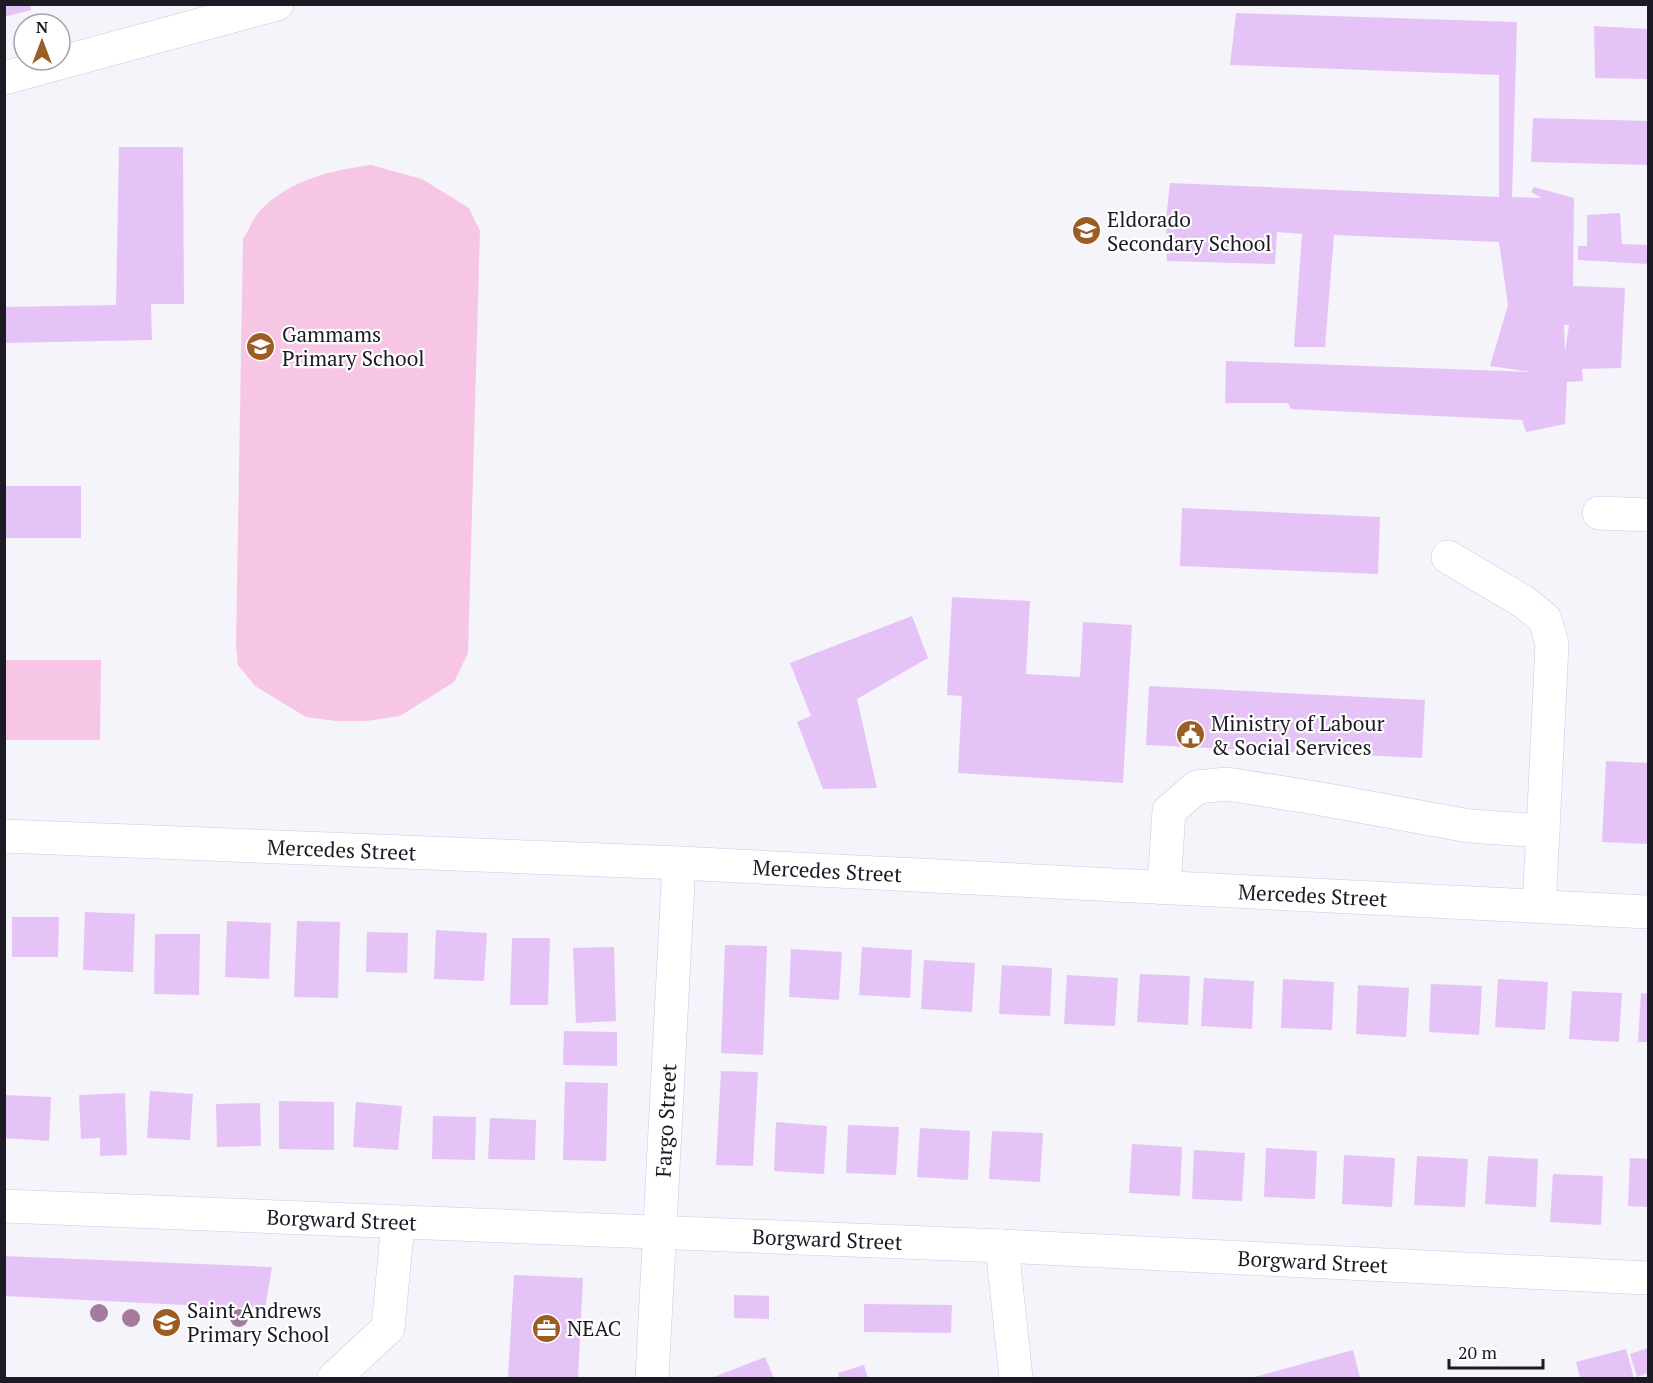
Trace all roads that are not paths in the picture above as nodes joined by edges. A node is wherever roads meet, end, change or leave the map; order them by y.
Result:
1 (278, 4) edge
2 (4, 78) edge
3 (1599, 513) dead end
4 (1648, 515) edge
5 (1448, 557) dead end
6 (1543, 831) junction
7 (4, 836) edge
8 (679, 863) junction
9 (1164, 888) junction
10 (1539, 906) junction
11 (1648, 912) edge
12 (4, 1206) edge
13 (398, 1223) junction
14 (658, 1231) junction
15 (1002, 1246) junction
16 (1648, 1278) edge
17 (334, 1378) edge
18 (652, 1378) edge
19 (1016, 1378) edge

1 - 2 street
3 - 4 street
5 - 6 street
6 - 9 street
6 - 10 street
7 - 8 street, Mercedes Street
8 - 9 street, Mercedes Street
8 - 14 street, Fargo Street
9 - 10 street, Mercedes Street
10 - 11 street, Mercedes Street
12 - 13 street, Borgward Street
13 - 14 street, Borgward Street
13 - 17 street
14 - 15 street, Borgward Street
14 - 18 street, Fargo Street
15 - 16 street, Borgward Street
15 - 19 street

